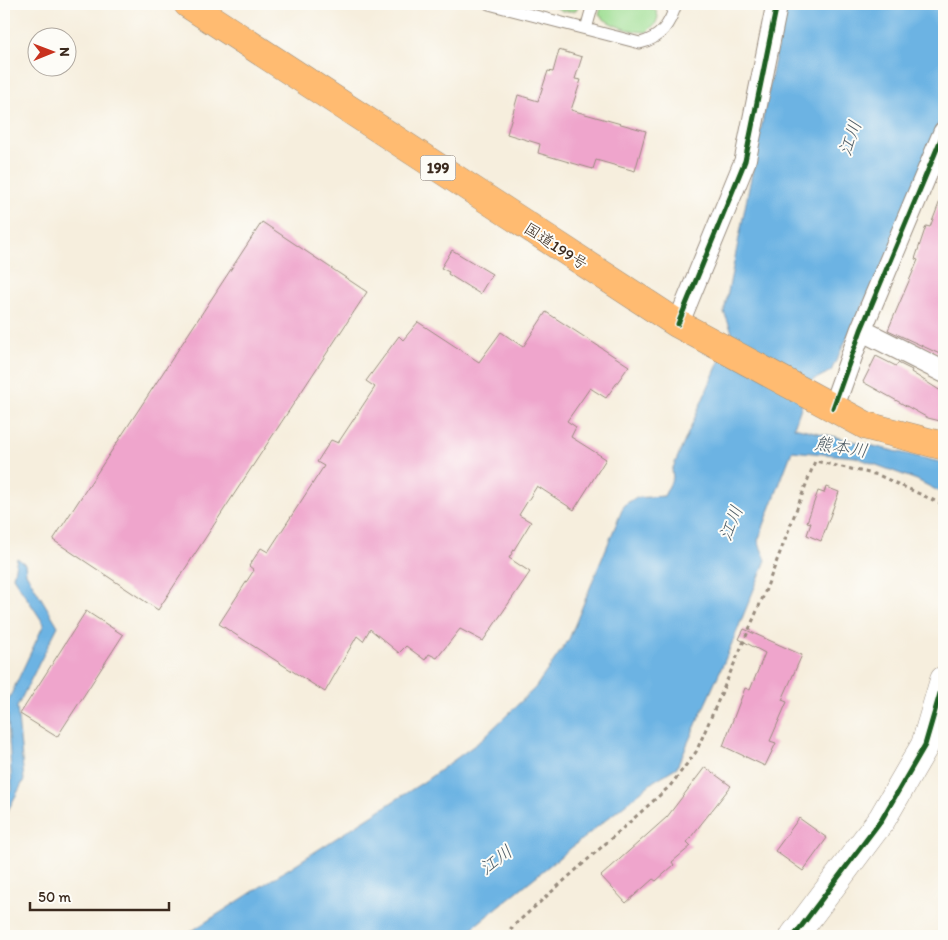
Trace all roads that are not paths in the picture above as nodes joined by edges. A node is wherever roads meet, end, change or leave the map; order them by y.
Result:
1 (489, 4) edge
2 (593, 4) edge
3 (663, 4) edge
4 (777, 4) edge
5 (676, 5) edge
6 (197, 6) edge
7 (531, 9) edge
8 (586, 29) junction
9 (943, 141) edge
10 (684, 327) junction
11 (861, 330) junction
12 (944, 372) edge
13 (828, 405) junction
14 (944, 446) edge
15 (944, 680) edge
16 (794, 936) edge

1 - 7 lane
2 - 8 lane
3 - 5 lane
4 - 10 street
5 - 8 lane
6 - 10 highway, 国道199号 / 199
7 - 8 lane
9 - 11 street
10 - 13 highway, 国道199号 / 199
11 - 12 street
11 - 13 street
13 - 14 highway, 国道199号 / 199
15 - 16 street

